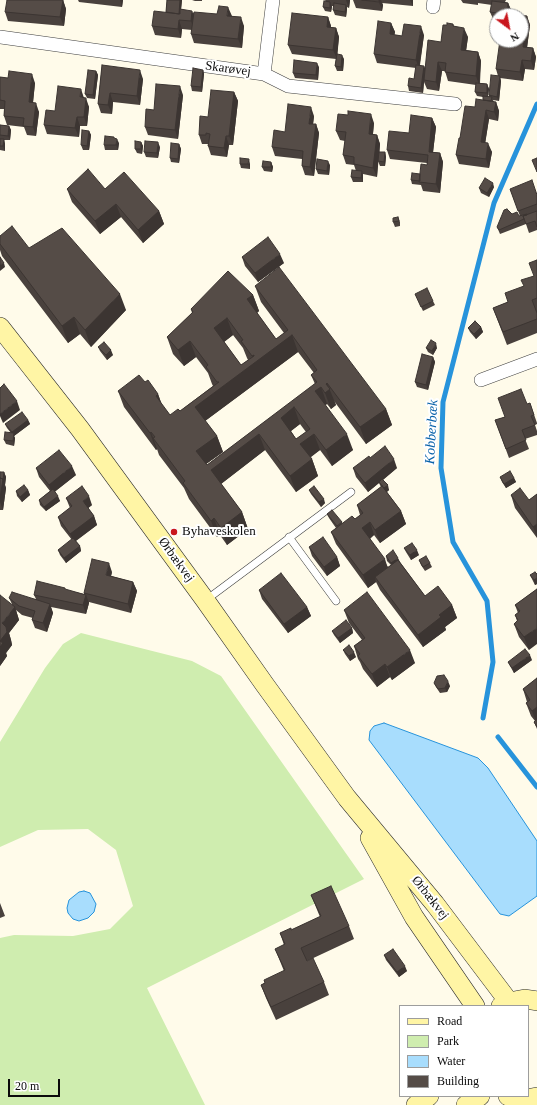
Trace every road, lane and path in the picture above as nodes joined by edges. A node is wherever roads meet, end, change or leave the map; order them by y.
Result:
1 (273, 0) edge
2 (0, 37) edge
3 (264, 74) junction
4 (454, 104) dead end
5 (0, 327) edge
6 (537, 359) edge
7 (481, 380) dead end
8 (350, 492) dead end
9 (289, 538) junction
10 (205, 600) junction
11 (336, 600) dead end
12 (347, 798) junction
13 (537, 1001) edge
14 (505, 1004) edge
15 (474, 1005) edge
16 (428, 1097) edge
17 (478, 1097) edge
18 (514, 1097) edge
19 (537, 1097) edge
20 (416, 1105) edge
21 (466, 1105) edge

1 - 3 street
2 - 3 street, Skarøvej
3 - 4 street, Skarøvej
5 - 10 street, Ørbækvej
6 - 7 street
8 - 9 lane
9 - 10 lane
9 - 11 lane
10 - 12 street, Ørbækvej
12 - 14 street, Ørbækvej
12 - 15 street, Ørbækvej
13 - 14 street
16 - 20 street
17 - 21 street
18 - 19 street

